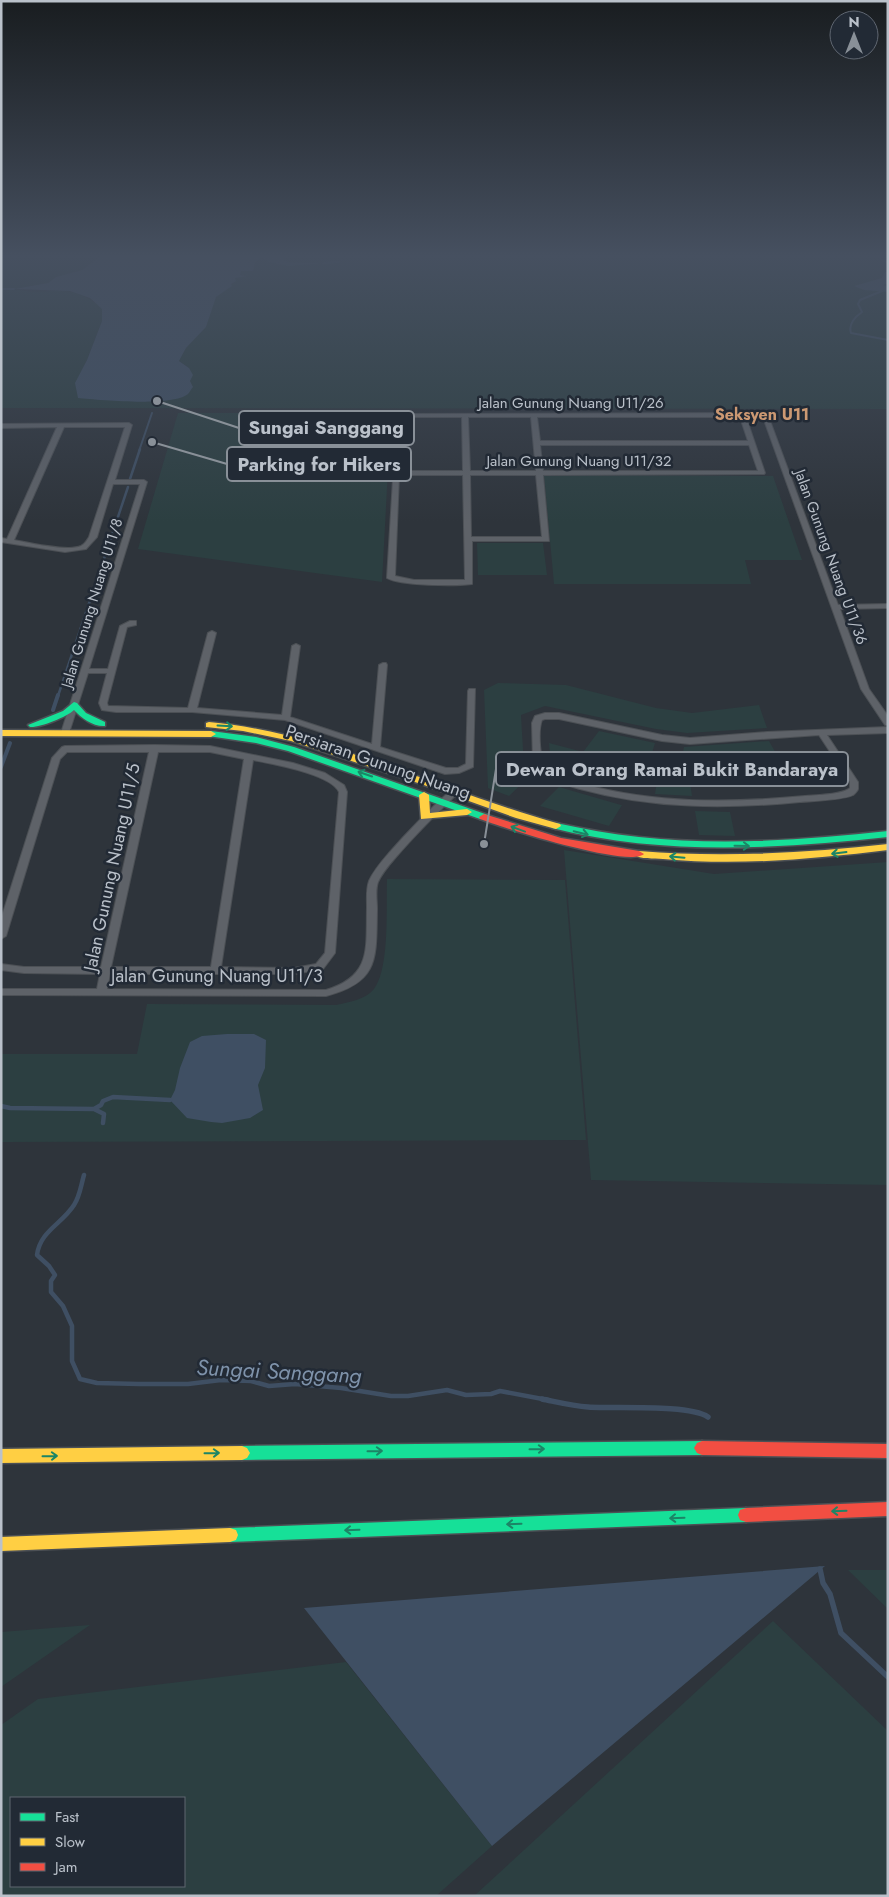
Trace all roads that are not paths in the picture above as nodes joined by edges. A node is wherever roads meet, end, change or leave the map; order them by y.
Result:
1 (465, 415) junction
2 (534, 415) junction
3 (742, 415) junction
4 (1, 426) edge
5 (61, 426) junction
6 (537, 443) junction
7 (752, 443) junction
8 (396, 473) junction
9 (466, 473) junction
10 (540, 473) junction
11 (111, 482) junction
12 (468, 538) junction
13 (1, 540) edge
14 (10, 541) junction
15 (888, 606) edge
16 (835, 607) junction
17 (133, 623) dead end
18 (212, 634) dead end
19 (296, 646) dead end
20 (383, 665) dead end
21 (85, 671) junction
22 (112, 671) junction
23 (472, 692) dead end
24 (74, 706) junction
25 (192, 710) junction
26 (286, 718) junction
27 (888, 723) edge
28 (102, 724) junction
29 (1, 725) edge
30 (33, 725) junction
31 (67, 729) junction
32 (888, 730) edge
33 (821, 732) junction
34 (1, 733) edge
35 (154, 748) junction
36 (376, 748) junction
37 (250, 757) junction
38 (454, 792) junction
39 (424, 794) junction
40 (443, 801) junction
41 (470, 812) junction
42 (426, 817) junction
43 (888, 834) edge
44 (888, 847) edge
45 (1, 936) edge
46 (1, 967) edge
47 (106, 970) junction
48 (215, 971) junction
49 (1, 992) edge
50 (101, 992) junction
51 (888, 1451) edge
52 (1, 1456) edge
53 (888, 1509) edge
54 (1, 1544) edge

1 - 2 street, Jalan Gunung Nuang U11/26
1 - 8 street, Jalan Gunung Nuang U11/26
1 - 9 street
2 - 3 street, Jalan Gunung Nuang U11/26
2 - 6 street
3 - 7 street
3 - 16 street, Jalan Gunung Nuang U11/36
4 - 5 street
5 - 11 street
5 - 14 street
6 - 7 street
6 - 10 street
7 - 10 street, Jalan Gunung Nuang U11/32
8 - 9 street, Jalan Gunung Nuang U11/32
8 - 12 street
9 - 10 street, Jalan Gunung Nuang U11/32
9 - 12 street
10 - 12 street
11 - 14 street
11 - 21 street, Jalan Gunung Nuang U11/8
13 - 14 street
15 - 16 street
16 - 27 street, Jalan Gunung Nuang U11/36
17 - 22 street
18 - 25 street
19 - 26 street
20 - 36 street
21 - 22 street
21 - 24 street, Jalan Gunung Nuang U11/8
22 - 25 street
23 - 36 street
24 - 28 main road
24 - 30 main road
24 - 31 street, Jalan Gunung Nuang U11/8
25 - 26 street
26 - 36 street
28 - 31 main road, Persiaran Gunung Nuang
28 -> 38 main road, Persiaran Gunung Nuang
29 - 30 main road, Persiaran Gunung Nuang
30 - 31 main road, Persiaran Gunung Nuang
31 - 34 main road, Persiaran Gunung Nuang
39 -> 31 main road, Persiaran Gunung Nuang
32 - 33 street
33 - 33 street
35 - 37 street
35 - 45 street
35 - 47 street, Jalan Gunung Nuang U11/5
37 - 48 street
37 - 48 street
38 - 40 street, Jalan Gunung Nuang U11/3
38 -> 43 main road, Persiaran Gunung Nuang
39 - 40 main road, Persiaran Gunung Nuang
39 - 42 main road
40 - 41 main road, Persiaran Gunung Nuang
40 - 42 street, Jalan Gunung Nuang U11/3
41 - 42 main road
44 -> 41 main road, Persiaran Gunung Nuang
42 - 50 street, Jalan Gunung Nuang U11/3
46 - 47 street
47 - 48 street
47 - 50 street, Jalan Gunung Nuang U11/5
49 - 50 street, Jalan Gunung Nuang U11/3
52 -> 51 main road
53 -> 54 main road

